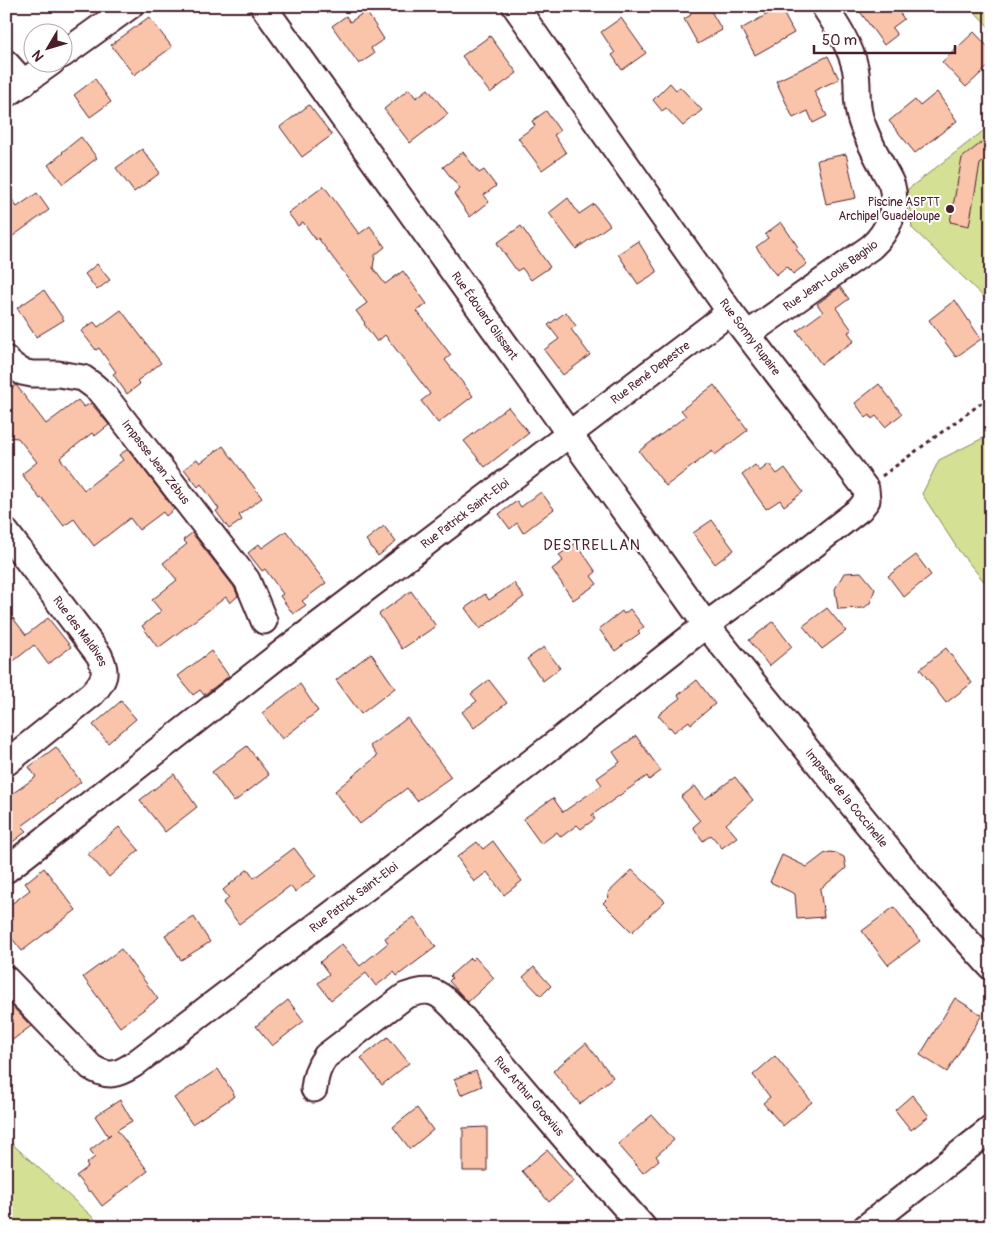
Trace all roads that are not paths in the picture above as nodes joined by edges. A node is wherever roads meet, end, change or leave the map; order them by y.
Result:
1 (130, 6) edge
2 (263, 6) edge
3 (515, 6) edge
4 (824, 6) edge
5 (72, 48) edge
6 (6, 63) edge
7 (38, 72) edge
8 (15, 89) edge
9 (730, 312) junction
10 (748, 334) junction
11 (6, 359) edge
12 (570, 433) junction
13 (6, 532) edge
14 (264, 621) dead end
15 (706, 625) junction
16 (6, 763) edge
17 (6, 870) edge
18 (991, 967) edge
19 (6, 979) edge
20 (314, 1089) dead end
21 (990, 1131) edge
22 (643, 1227) edge
23 (866, 1227) edge

1 - 5 street
2 - 12 street, Rue Édouard Glissant
3 - 9 street, Rue Sonny Rupaire
4 - 10 street, Rue Jean-Louis Baghio
6 - 8 street
7 - 8 street
9 - 10 street, Rue Sonny Rupaire
9 - 12 street, Rue René Depestre
10 - 15 street, Rue Sonny Rupaire
11 - 14 street, Impasse Jean Zébus
12 - 15 street, Rue Édouard Glissant
12 - 17 street, Rue Patrick Saint-Eloi
13 - 16 street, Rue des Maldives
15 - 18 street, Impasse de la Coccinelle
15 - 19 street, Rue Patrick Saint-Eloi
20 - 22 street, Rue Arthur Groevius
21 - 23 street

